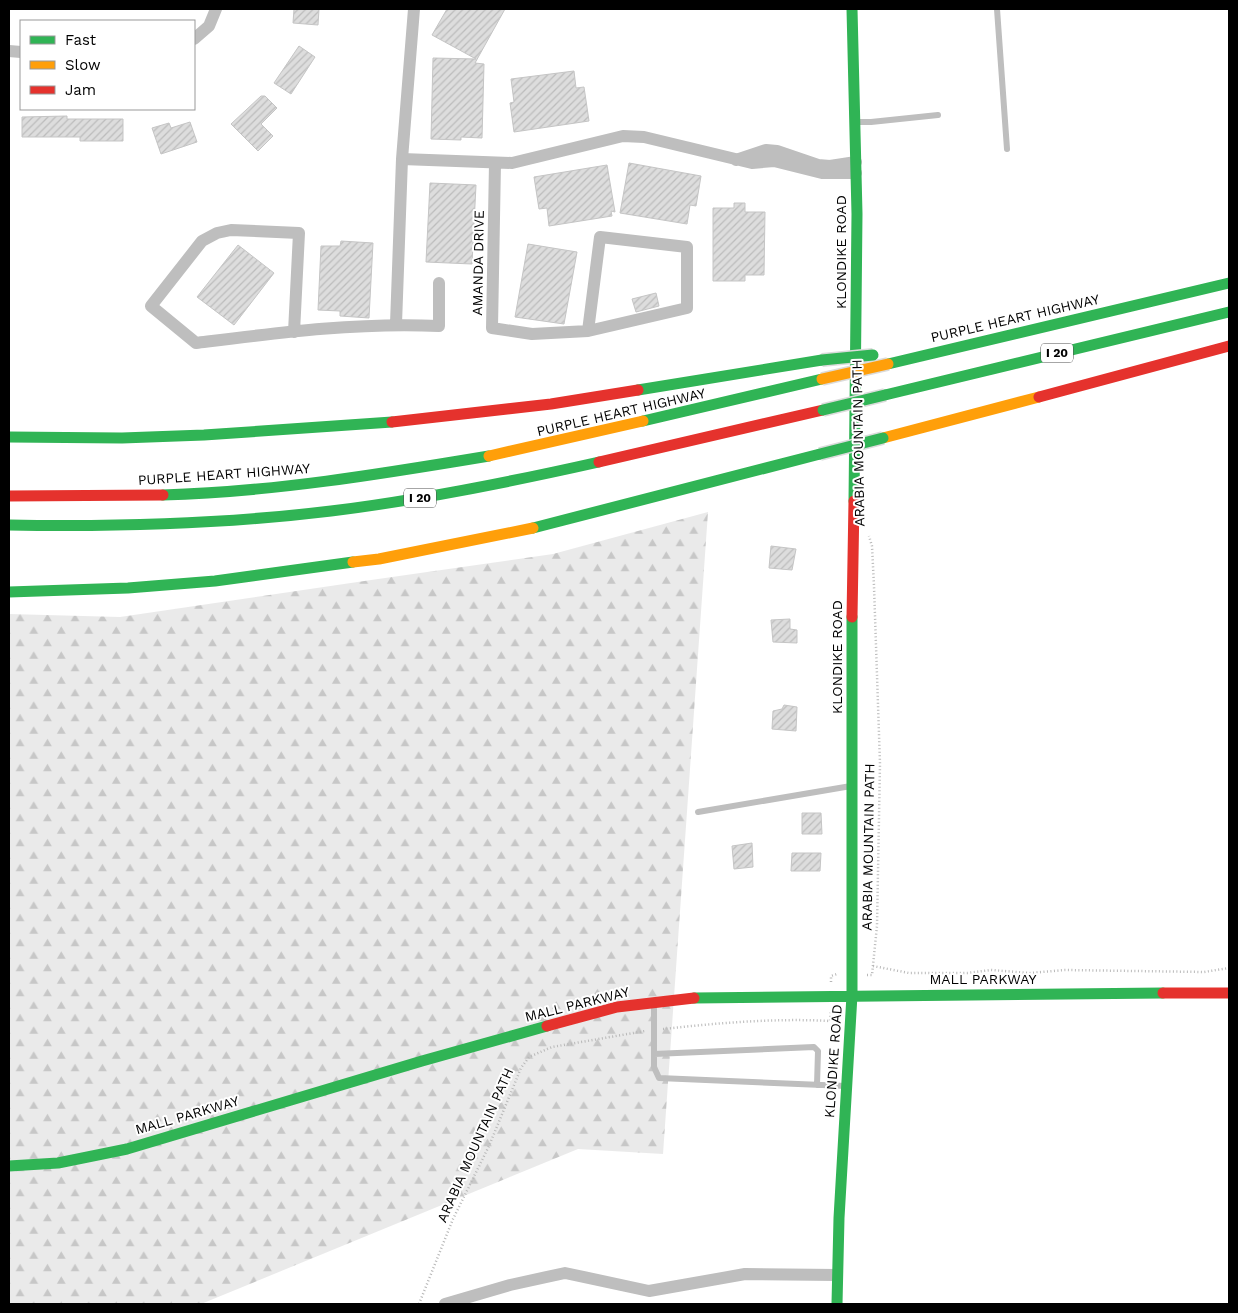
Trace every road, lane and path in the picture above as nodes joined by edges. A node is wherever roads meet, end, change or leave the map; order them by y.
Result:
1 (216, 9) edge
2 (414, 9) edge
3 (852, 9) edge
4 (997, 9) edge
5 (195, 37) edge
6 (938, 115) dead end
7 (855, 122) junction
8 (1007, 149) dead end
9 (402, 159) junction
10 (495, 163) junction
11 (856, 168) junction
12 (438, 283) dead end
13 (1229, 283) edge
14 (1229, 312) edge
15 (396, 324) junction
16 (588, 331) junction
17 (294, 332) junction
18 (1229, 346) edge
19 (886, 359) junction
20 (9, 437) edge
21 (9, 496) edge
22 (9, 525) edge
23 (868, 530) dead end
24 (9, 592) edge
25 (852, 786) junction
26 (698, 812) dead end
27 (873, 966) junction
28 (1229, 968) edge
29 (872, 975) dead end
30 (1229, 993) edge
31 (852, 995) junction
32 (654, 1002) junction
33 (830, 1021) dead end
34 (654, 1030) junction
35 (654, 1054) junction
36 (817, 1085) junction
37 (846, 1086) junction
38 (9, 1166) edge
39 (836, 1275) junction
40 (419, 1304) edge
41 (445, 1304) edge
42 (837, 1304) edge

1 - 5 street
2 - 9 street
3 - 7 main road, KLONDIKE ROAD
4 - 8 lane
6 - 7 lane
7 - 11 main road, KLONDIKE ROAD
9 - 10 street
9 - 15 street
10 - 11 street
10 - 16 street, AMANDA DRIVE
11 - 25 main road, KLONDIKE ROAD
12 - 15 street
13 - 19 main road, PURPLE HEART HIGHWAY / I 20
14 - 22 main road, I 20, bridge
15 - 17 street
16 - 16 street, AMANDA DRIVE
17 - 17 street
18 - 24 main road, bridge
19 - 20 main road, bridge
19 - 21 main road, PURPLE HEART HIGHWAY / I 20, bridge
23 - 27 path, ARABIA MOUNTAIN PATH
25 - 26 lane
25 - 31 main road, KLONDIKE ROAD
27 - 28 path
27 - 29 path, ARABIA MOUNTAIN PATH
30 - 31 main road, MALL PARKWAY
31 - 32 main road, MALL PARKWAY
31 - 37 main road, KLONDIKE ROAD
32 - 34 lane
32 - 38 main road, MALL PARKWAY
33 - 34 path, ARABIA MOUNTAIN PATH
34 - 35 lane
34 - 40 path, ARABIA MOUNTAIN PATH
35 - 36 lane
35 - 36 lane
36 - 37 lane
37 - 39 main road, KLONDIKE ROAD
39 - 41 street
39 - 42 main road, KLONDIKE ROAD

